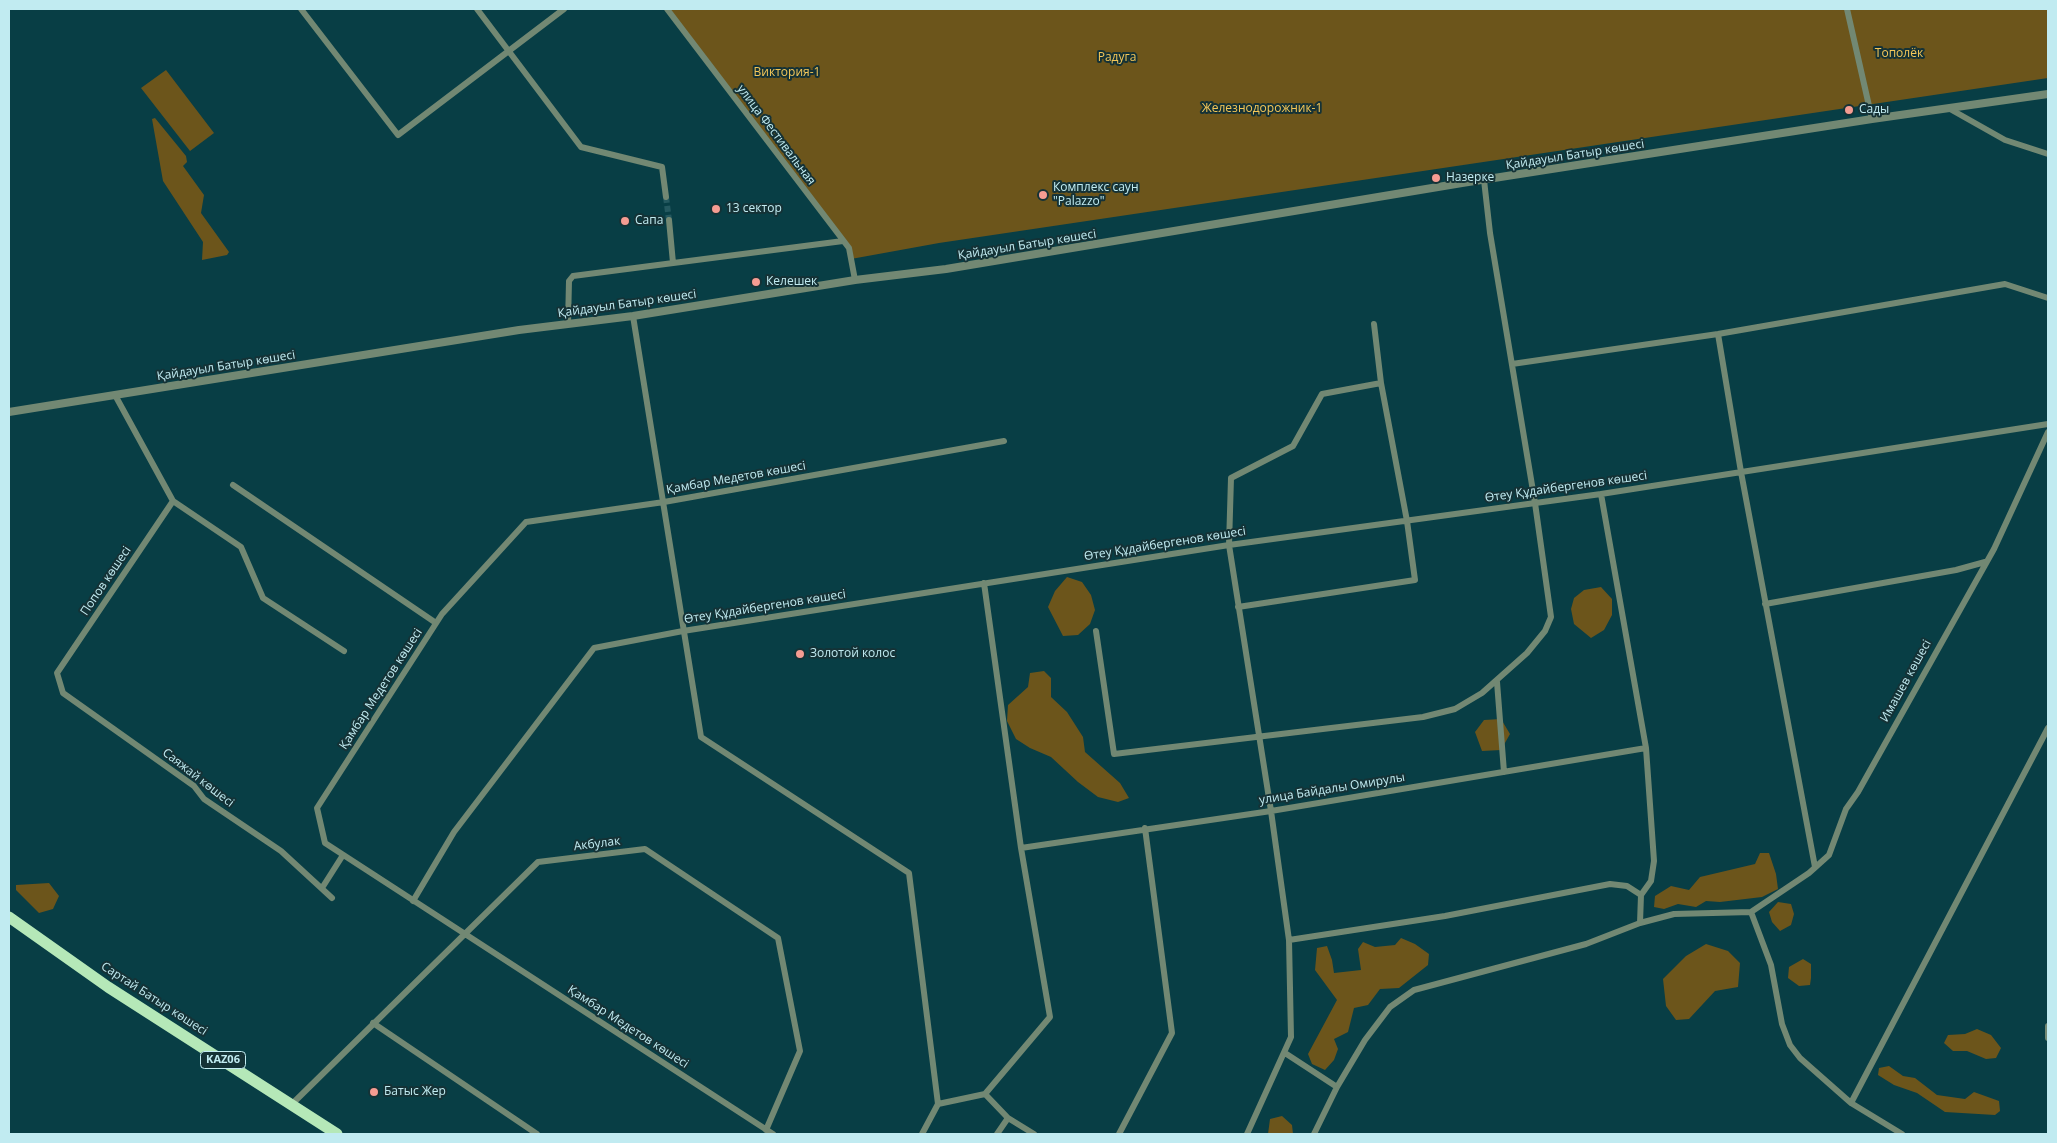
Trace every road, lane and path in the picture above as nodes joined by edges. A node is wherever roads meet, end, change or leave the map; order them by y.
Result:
1 (301, 9) edge
2 (477, 9) edge
3 (564, 9) edge
4 (667, 9) edge
5 (1847, 9) edge
6 (509, 50) junction
7 (2048, 94) edge
8 (1950, 109) junction
9 (1872, 119) junction
10 (2048, 154) edge
11 (1484, 180) junction
12 (666, 197) tunnel mouth
13 (668, 220) tunnel mouth
14 (843, 241) junction
15 (673, 263) junction
16 (855, 280) junction
17 (2048, 298) edge
18 (633, 316) junction
19 (568, 324) junction
20 (1374, 324) dead end
21 (1718, 334) junction
22 (1512, 364) junction
23 (1382, 383) junction
24 (115, 395) junction
25 (9, 412) edge
26 (2048, 424) edge
27 (2048, 432) edge
28 (1004, 441) dead end
29 (1741, 472) junction
30 (233, 485) dead end
31 (1601, 494) junction
32 (173, 501) junction
33 (664, 502) junction
34 (1535, 503) junction
35 (1407, 520) junction
36 (1229, 545) junction
37 (1985, 562) junction
38 (984, 583) junction
39 (1765, 604) junction
40 (1238, 607) junction
41 (436, 624) junction
42 (1096, 631) dead end
43 (683, 632) junction
44 (344, 651) dead end
45 (57, 673) joint
46 (1497, 682) junction
47 (2048, 728) edge
48 (1258, 736) junction
49 (1646, 748) junction
50 (1504, 772) junction
51 (1271, 810) junction
52 (1145, 828) junction
53 (1021, 848) junction
54 (343, 855) junction
55 (1815, 867) junction
56 (322, 888) junction
57 (1641, 895) junction
58 (332, 898) dead end
59 (413, 901) junction
60 (1751, 912) junction
61 (9, 917) edge
62 (1640, 923) junction
63 (464, 935) junction
64 (1289, 940) junction
65 (373, 1024) junction
66 (2048, 1026) edge
67 (2048, 1038) edge
68 (1286, 1053) junction
69 (1336, 1087) junction
70 (985, 1094) junction
71 (1851, 1103) junction
72 (938, 1104) junction
73 (291, 1105) junction
74 (1008, 1118) junction
75 (766, 1130) junction
76 (337, 1134) edge
77 (537, 1134) edge
78 (774, 1134) edge
79 (922, 1134) edge
80 (997, 1134) edge
81 (1034, 1134) edge
82 (1119, 1134) edge
83 (1247, 1134) edge
84 (1314, 1134) edge
85 (1902, 1134) edge

1 - 6 street
2 - 6 street
3 - 6 street
4 - 14 street, улица Фестивальная
5 - 9 street
6 - 12 street
7 - 8 street, Қайдауыл Батыр көшесі
8 - 9 street, Қайдауыл Батыр көшесі
8 - 10 street
9 - 11 street, Қайдауыл Батыр көшесі
11 - 16 street, Қайдауыл Батыр көшесі
11 - 22 street
13 - 15 street
14 - 15 street
14 - 16 street, улица Фестивальная
15 - 19 street
16 - 18 street, Қайдауыл Батыр көшесі
17 - 21 street
18 - 19 street, Қайдауыл Батыр көшесі
18 - 33 street
19 - 24 street, Қайдауыл Батыр көшесі
20 - 23 street
21 - 22 street
21 - 29 street
22 - 34 street
23 - 35 street
23 - 36 street
24 - 25 street, Қайдауыл Батыр көшесі
24 - 32 street
26 - 29 street, Өтеу Құдайбергенов көшесі
27 - 37 street, Имашев көшесі
28 - 33 street, Қамбар Медетов көшесі
29 - 31 street, Өтеу Құдайбергенов көшесі
29 - 39 street
30 - 41 street
31 - 34 street, Өтеу Құдайбергенов көшесі
31 - 49 street
32 - 44 street
32 - 45 street, Попов көшесі
33 - 41 street, Қамбар Медетов көшесі
33 - 43 street
34 - 35 street, Өтеу Құдайбергенов көшесі
34 - 46 street
35 - 36 street, Өтеу Құдайбергенов көшесі
35 - 40 street
36 - 38 street, Өтеу Құдайбергенов көшесі
36 - 40 street
37 - 39 street
37 - 55 street, Имашев көшесі
38 - 43 street, Өтеу Құдайбергенов көшесі
38 - 53 street
39 - 55 street
40 - 48 street
41 - 54 street, Қамбар Медетов көшесі
42 - 48 street
43 - 59 street, Өтеу Құдайбергенов көшесі
43 - 72 street
45 - 56 street, Саяжай көшесі
46 - 48 street
46 - 50 street
47 - 71 street
48 - 51 street
49 - 50 street, улица Байдалы Омирулы
49 - 57 street
50 - 51 street, улица Байдалы Омирулы
51 - 52 street, улица Байдалы Омирулы
51 - 64 street
52 - 53 street, улица Байдалы Омирулы
52 - 82 street
53 - 70 street
54 - 56 street
54 - 59 street, Қамбар Медетов көшесі
55 - 60 street, Имашев көшесі
56 - 58 street, Саяжай көшесі
57 - 62 street
57 - 64 street
59 - 63 street, Қамбар Медетов көшесі
60 - 62 street
60 - 71 street
61 - 73 highway, Сартай Батыр көшесі / KАZ06
62 - 69 street
63 - 65 street, Акбулак
63 - 75 street, Қамбар Медетов көшесі
63 - 75 street, Акбулак
64 - 68 street
65 - 73 street, Акбулак
65 - 77 street
66 - 67 street
68 - 69 street
68 - 83 street
69 - 84 street
70 - 72 street
70 - 74 street
71 - 85 street
72 - 79 street
73 - 76 highway, Сартай Батыр көшесі / KАZ06
74 - 80 street
74 - 81 street
75 - 78 street, Қамбар Медетов көшесі

